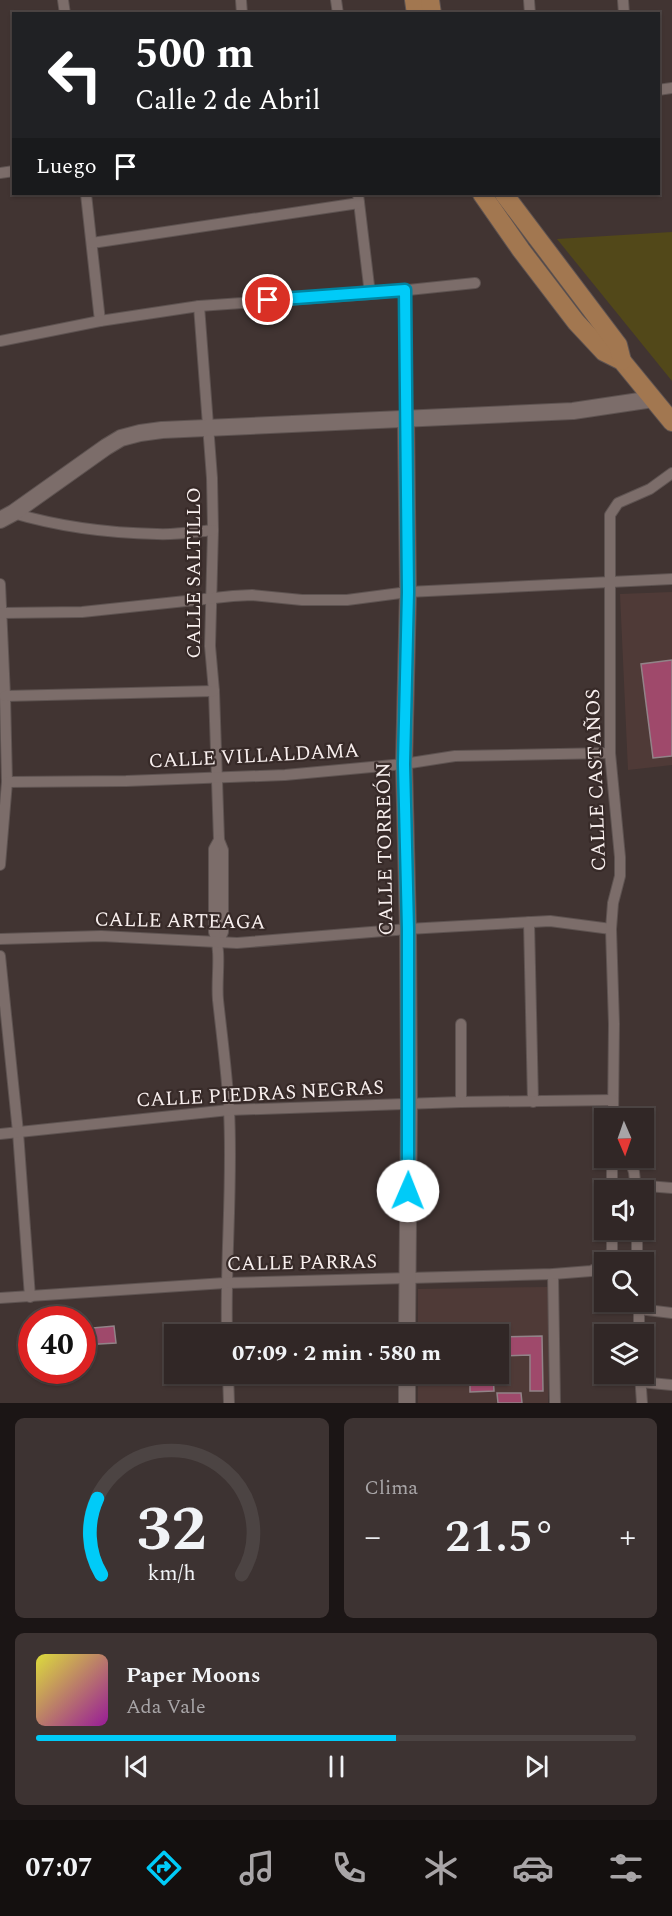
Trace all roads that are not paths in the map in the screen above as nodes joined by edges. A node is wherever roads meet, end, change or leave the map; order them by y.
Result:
1 (86, 195) edge
2 (484, 195) edge
3 (505, 195) edge
4 (359, 198) edge
5 (92, 243) junction
6 (475, 284) dead end
7 (405, 290) junction
8 (370, 294) junction
9 (199, 306) junction
10 (100, 321) junction
11 (0, 341) edge
12 (622, 361) junction
13 (653, 399) junction
14 (406, 418) junction
15 (672, 422) edge
16 (207, 427) junction
17 (672, 473) edge
18 (7, 516) edge
19 (213, 530) junction
20 (672, 579) edge
21 (610, 583) junction
22 (0, 584) edge
23 (408, 592) junction
24 (212, 599) junction
25 (2, 613) junction
26 (214, 692) junction
27 (5, 696) junction
28 (610, 753) junction
29 (404, 764) junction
30 (217, 777) junction
31 (7, 782) junction
32 (0, 865) edge
33 (529, 922) junction
34 (408, 929) junction
35 (611, 929) junction
36 (0, 939) edge
37 (218, 944) junction
38 (0, 956) edge
39 (461, 1024) dead end
40 (613, 1100) junction
41 (461, 1102) junction
42 (533, 1102) junction
43 (409, 1104) junction
44 (613, 1108) edge
45 (229, 1110) junction
46 (18, 1132) junction
47 (0, 1134) edge
48 (654, 1188) edge
49 (672, 1188) edge
50 (594, 1270) edge
51 (553, 1274) junction
52 (407, 1279) junction
53 (225, 1283) junction
54 (30, 1297) junction
55 (0, 1298) edge
56 (654, 1309) edge
57 (672, 1313) edge
58 (227, 1324) edge
59 (407, 1324) edge
60 (654, 1381) edge
61 (228, 1384) edge
62 (407, 1384) edge
63 (640, 1384) edge
64 (672, 1385) edge
65 (229, 1403) edge
66 (407, 1403) edge
67 (555, 1403) edge
68 (642, 1403) edge

1 - 5 street
2 - 12 main road
3 - 12 main road
4 - 5 street
4 - 8 street
5 - 10 street
6 - 7 street
7 - 8 street
7 - 14 street, CALLE TORREÓN
8 - 9 street
9 - 10 street
9 - 16 street, CALLE SALTILLO
10 - 11 street
12 - 13 main road
13 - 14 street
13 - 15 main road
14 - 16 street
14 - 23 street, CALLE TORREÓN
16 - 18 street
16 - 19 street, CALLE SALTILLO
17 - 21 street, CALLE CASTAÑOS
18 - 19 street
19 - 24 street, CALLE SALTILLO
20 - 21 street
21 - 23 street
21 - 28 street, CALLE CASTAÑOS
22 - 25 street
23 - 24 street
23 - 29 street, CALLE TORREÓN
24 - 25 street
24 - 26 street, CALLE SALTILLO
25 - 27 street
26 - 27 street
26 - 30 street, CALLE SALTILLO
27 - 31 street
28 - 29 street, CALLE VILLALDAMA
28 - 35 street, CALLE CASTAÑOS
29 - 30 street, CALLE VILLALDAMA
29 - 34 street, CALLE TORREÓN
30 - 31 street, CALLE VILLALDAMA
30 - 37 street, CALLE SALTILLO
31 - 32 street
33 - 34 street, CALLE ARTEAGA
33 - 35 street, CALLE ARTEAGA
33 - 42 street
34 - 37 street, CALLE ARTEAGA
34 - 43 street, CALLE TORREÓN
35 - 40 street, CALLE CASTAÑOS
36 - 37 street, CALLE ARTEAGA
37 - 45 street, CALLE SALTILLO
38 - 46 street
39 - 41 street
40 - 42 street, CALLE PIEDRAS NEGRAS
40 - 44 street, CALLE CASTAÑOS
41 - 42 street, CALLE PIEDRAS NEGRAS
41 - 43 street, CALLE PIEDRAS NEGRAS
43 - 45 street, CALLE PIEDRAS NEGRAS
43 - 52 street, CALLE TORREÓN
45 - 46 street, CALLE PIEDRAS NEGRAS
45 - 53 street, CALLE SALTILLO
46 - 47 street, CALLE PIEDRAS NEGRAS
46 - 54 street
48 - 49 street
50 - 51 street, CALLE PARRAS
51 - 52 street, CALLE PARRAS
51 - 67 street
52 - 53 street, CALLE PARRAS
52 - 59 street, CALLE TORREÓN
53 - 54 street, CALLE PARRAS
53 - 58 street, CALLE SALTILLO
54 - 55 street, CALLE PARRAS
56 - 57 street
60 - 64 street
61 - 65 street
62 - 66 street
63 - 68 street

